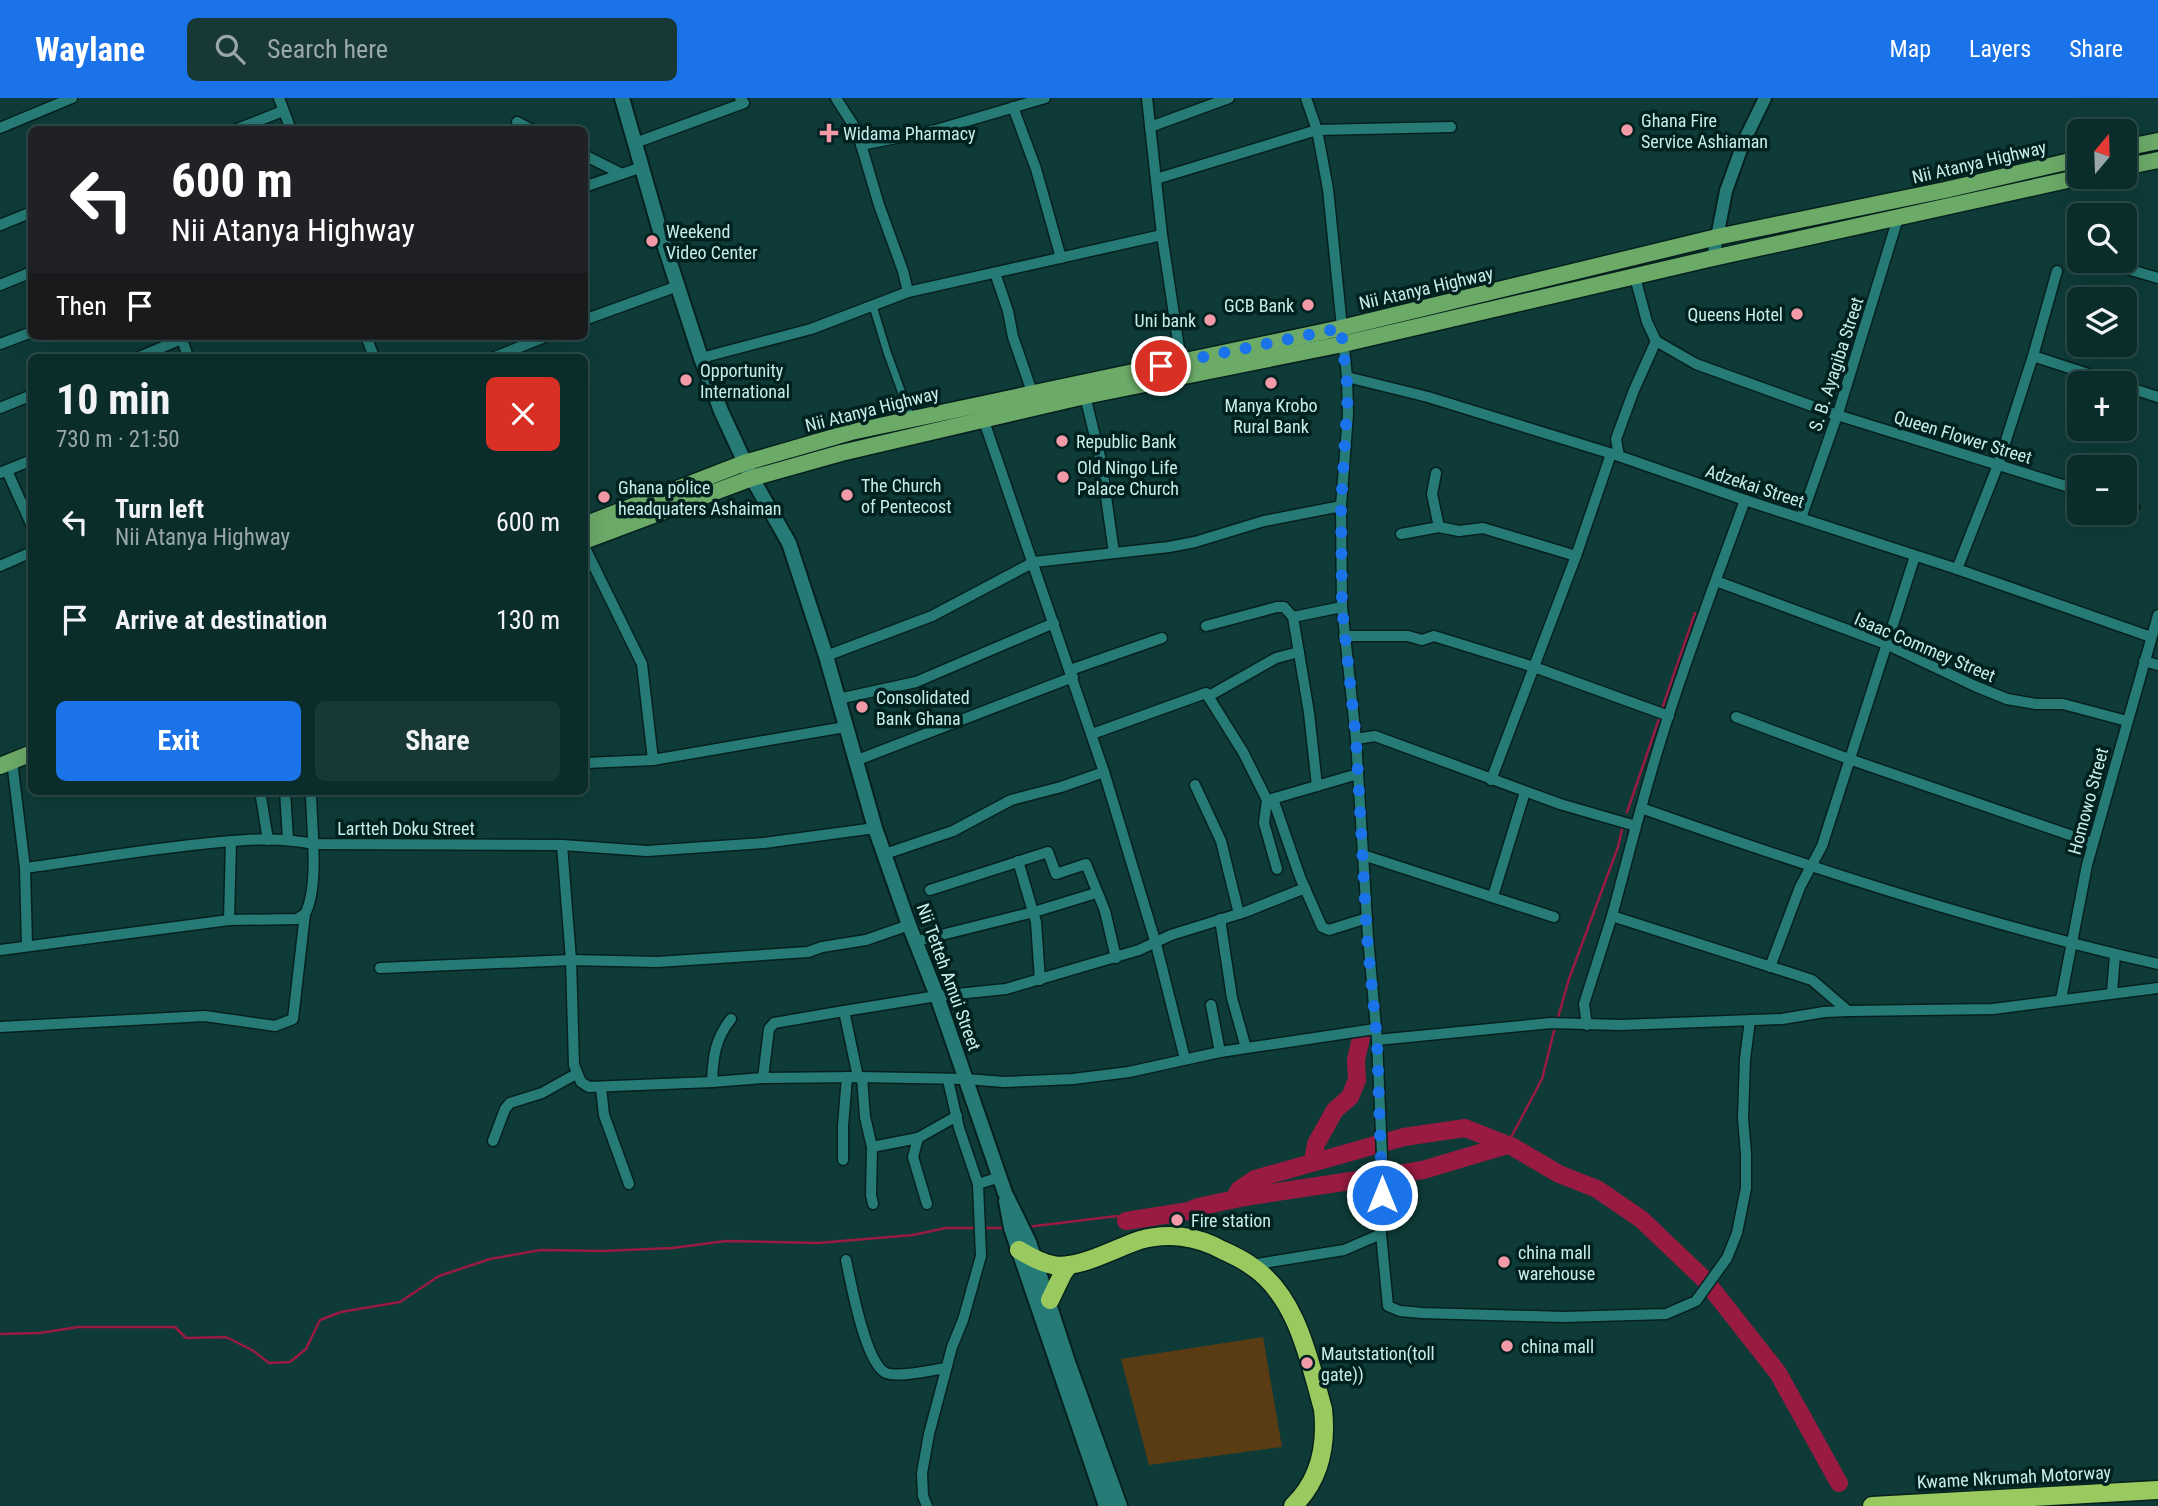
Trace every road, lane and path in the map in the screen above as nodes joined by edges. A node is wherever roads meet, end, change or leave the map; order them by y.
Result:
1 (72, 98) edge
2 (279, 98) edge
3 (622, 98) edge
4 (740, 98) edge
5 (836, 98) edge
6 (1045, 98) edge
7 (1147, 98) edge
8 (1229, 98) edge
9 (1306, 98) edge
10 (1765, 98) edge
11 (1013, 107) junction
12 (283, 111) junction
13 (517, 122) dead end
14 (245, 126) edge
15 (289, 126) edge
16 (524, 126) edge
17 (1150, 127) junction
18 (1451, 127) dead end
19 (0, 128) edge
20 (1317, 130) junction
21 (2158, 141) edge
22 (635, 143) junction
23 (861, 145) junction
24 (2137, 145) edge
25 (588, 157) edge
26 (2158, 160) edge
27 (2067, 162) edge
28 (2137, 164) edge
29 (642, 167) junction
30 (622, 174) junction
31 (1156, 179) junction
32 (2067, 180) edge
33 (588, 186) edge
34 (28, 214) edge
35 (1898, 218) junction
36 (0, 225) edge
37 (1162, 234) junction
38 (1717, 237) junction
39 (1061, 258) junction
40 (1713, 258) junction
41 (2057, 271) dead end
42 (2137, 272) edge
43 (996, 273) junction
44 (28, 274) edge
45 (1635, 277) junction
46 (2158, 278) edge
47 (0, 285) edge
48 (678, 286) junction
49 (908, 292) junction
50 (873, 306) junction
51 (588, 318) edge
52 (28, 334) edge
53 (1342, 336) junction
54 (181, 340) edge
55 (537, 340) edge
56 (1656, 341) junction
57 (0, 344) edge
58 (146, 354) edge
59 (502, 354) edge
60 (2033, 356) junction
61 (701, 358) junction
62 (1181, 361) junction
63 (2079, 371) edge
64 (1347, 377) junction
65 (2137, 390) edge
66 (1032, 392) junction
67 (1085, 396) junction
68 (28, 397) edge
69 (2158, 397) edge
70 (0, 408) edge
71 (1838, 415) junction
72 (911, 418) junction
73 (984, 421) junction
74 (1615, 455) junction
75 (28, 462) edge
76 (744, 463) junction
77 (1998, 465) junction
78 (4, 472) edge
79 (1436, 473) dead end
80 (752, 478) junction
81 (2067, 486) edge
82 (1745, 500) junction
83 (1341, 506) junction
84 (1801, 517) junction
85 (28, 518) edge
86 (588, 523) edge
87 (1439, 527) junction
88 (1401, 534) dead end
89 (588, 542) edge
90 (588, 552) edge
91 (1114, 553) junction
92 (28, 554) edge
93 (1576, 556) junction
94 (1915, 556) junction
95 (1034, 562) junction
96 (0, 566) edge
97 (1957, 569) junction
98 (1716, 581) junction
99 (1342, 607) junction
100 (2158, 615) edge
101 (1293, 617) junction
102 (1054, 623) junction
103 (1206, 626) dead end
104 (1344, 636) junction
105 (2151, 637) junction
106 (1162, 638) dead end
107 (1886, 644) junction
108 (1299, 652) junction
109 (826, 656) junction
110 (2144, 661) junction
111 (2158, 665) edge
112 (1534, 667) junction
113 (1071, 673) junction
114 (1209, 696) junction
115 (838, 699) junction
116 (1669, 716) junction
117 (1736, 717) dead end
118 (2127, 721) junction
119 (845, 727) junction
120 (1092, 734) junction
121 (1356, 739) junction
122 (28, 748) edge
123 (28, 754) edge
124 (1849, 759) junction
125 (653, 760) junction
126 (855, 761) junction
127 (4, 762) edge
128 (588, 763) edge
129 (1104, 772) junction
130 (1358, 774) junction
131 (1492, 780) junction
132 (1195, 785) dead end
133 (1317, 786) junction
134 (1525, 792) junction
135 (261, 795) edge
136 (285, 795) edge
137 (311, 795) edge
138 (1270, 799) junction
139 (1641, 808) junction
140 (1636, 826) junction
141 (875, 828) junction
142 (288, 839) junction
143 (268, 840) junction
144 (231, 841) junction
145 (2093, 843) junction
146 (314, 844) junction
147 (562, 845) junction
148 (885, 854) junction
149 (1363, 855) junction
150 (1018, 861) junction
151 (1811, 867) junction
152 (25, 868) junction
153 (1277, 869) dead end
154 (1305, 888) junction
155 (930, 890) dead end
156 (1096, 893) junction
157 (1493, 896) junction
158 (1034, 912) junction
159 (304, 914) junction
160 (1239, 914) junction
161 (1612, 916) junction
162 (1554, 917) dead end
163 (1367, 918) junction
164 (1220, 919) junction
165 (229, 920) junction
166 (909, 925) junction
167 (916, 942) junction
168 (1156, 944) junction
169 (2072, 944) junction
170 (27, 946) junction
171 (0, 950) edge
172 (2115, 955) junction
173 (1116, 958) junction
174 (571, 960) junction
175 (2158, 964) edge
176 (1770, 967) junction
177 (380, 968) dead end
178 (1040, 980) junction
179 (2158, 988) edge
180 (2112, 992) junction
181 (937, 996) junction
182 (2061, 999) junction
183 (1211, 1005) dead end
184 (844, 1011) junction
185 (1847, 1011) junction
186 (731, 1019) dead end
187 (1750, 1020) junction
188 (1587, 1025) junction
189 (0, 1027) edge
190 (1375, 1029) junction
191 (1377, 1040) junction
192 (1246, 1048) junction
193 (1220, 1052) junction
194 (1185, 1059) junction
195 (576, 1074) junction
196 (856, 1077) junction
197 (763, 1078) junction
198 (967, 1079) junction
199 (948, 1080) junction
200 (712, 1082) junction
201 (600, 1088) junction
202 (957, 1116) junction
203 (918, 1138) junction
204 (493, 1141) dead end
205 (872, 1147) junction
206 (843, 1160) dead end
207 (1000, 1177) junction
208 (629, 1184) dead end
209 (978, 1184) junction
210 (1005, 1192) junction
211 (873, 1204) dead end
212 (927, 1204) dead end
213 (1381, 1234) junction
214 (1019, 1250) junction
215 (1035, 1258) junction
216 (846, 1260) dead end
217 (1069, 1265) junction
218 (1251, 1265) junction
219 (1050, 1300) junction
220 (946, 1368) junction
221 (2158, 1490) edge
222 (927, 1506) edge
223 (1106, 1506) edge
224 (1120, 1506) edge
225 (1293, 1506) edge
226 (1872, 1506) edge

1 - 19 street
2 - 12 street
3 - 22 main road, Nii Tetteh Amui Street
4 - 22 street
5 - 23 street
6 - 11 street
7 - 17 street
8 - 17 street
9 - 20 street
10 - 38 street
11 - 23 street
11 - 39 street
12 - 14 street
12 - 15 street
13 - 16 street
17 - 31 street
18 - 20 street
20 - 31 street
20 - 53 street
21 - 24 main road
22 - 29 main road, Nii Tetteh Amui Street
23 - 49 street
25 - 30 street
26 - 28 main road
27 - 38 main road, Nii Atanya Highway
29 - 30 street
29 - 48 main road, Nii Tetteh Amui Street
30 - 33 street
31 - 37 street
32 - 35 main road
34 - 36 street
35 - 40 main road
35 - 71 street, S. B. Ayagiba Street
37 - 39 street
37 - 62 street
38 - 40 street
38 - 53 main road, Nii Atanya Highway
39 - 43 street
40 - 45 main road
41 - 60 street
42 - 46 street
43 - 49 street
43 - 66 street
44 - 47 street
45 - 53 main road
45 - 56 street
48 - 51 street
48 - 61 main road, Nii Tetteh Amui Street
49 - 50 street
50 - 61 street
50 - 72 street
52 - 57 street
53 - 62 main road, Nii Atanya Highway
53 - 64 street
53 - 67 main road
54 - 58 street
55 - 59 street
56 - 71 street, Queen Flower Street
56 - 74 street
60 - 63 street
60 - 77 street
61 - 76 main road, Nii Tetteh Amui Street
62 - 66 main road, Nii Atanya Highway
64 - 74 street, Adzekai Street
64 - 83 street
65 - 69 street
66 - 72 main road, Nii Atanya Highway
67 - 73 main road
67 - 91 street
68 - 70 street
71 - 77 street, Queen Flower Street
71 - 84 street, S. B. Ayagiba Street
72 - 76 main road, Nii Atanya Highway
73 - 80 main road
73 - 95 street
74 - 82 street, Adzekai Street
74 - 93 street
75 - 78 street
76 - 80 main road, Nii Tetteh Amui Street
76 - 86 main road, Nii Atanya Highway
77 - 81 street, Queen Flower Street
77 - 97 street
78 - 85 street
79 - 87 street
80 - 89 main road
80 - 109 main road, Nii Tetteh Amui Street
82 - 84 street, Adzekai Street
82 - 98 street
83 - 91 street
83 - 99 street
84 - 94 street, Adzekai Street
87 - 88 street
87 - 93 street
90 - 125 street
91 - 95 street
92 - 96 street
93 - 112 street
94 - 97 street, Adzekai Street
94 - 107 street
95 - 102 street
95 - 109 street
97 - 105 street, Adzekai Street
98 - 107 street, Isaac Commey Street
98 - 116 street
99 - 101 street
99 - 104 street
100 - 105 street, Homowo Street
101 - 103 street
101 - 108 street
102 - 113 street
102 - 115 street
104 - 112 street
104 - 121 street
105 - 110 street, Homowo Street
106 - 113 street
107 - 118 street, Isaac Commey Street
107 - 124 street
108 - 114 street
108 - 133 street
109 - 115 main road, Nii Tetteh Amui Street
110 - 111 street
110 - 118 street, Homowo Street
112 - 116 street
112 - 131 street
113 - 120 street
113 - 126 street
114 - 120 street
114 - 138 street
115 - 119 main road, Nii Tetteh Amui Street
116 - 139 street
117 - 124 street
118 - 145 street, Homowo Street
119 - 125 street
119 - 126 main road, Nii Tetteh Amui Street
120 - 129 street
121 - 130 street
121 - 131 street
122 - 127 main road
123 - 127 main road
124 - 145 street
124 - 151 street
125 - 128 street
126 - 141 main road, Nii Tetteh Amui Street
127 - 152 street
129 - 148 street
129 - 168 street
130 - 133 street
130 - 149 street
131 - 134 street
132 - 160 street
133 - 138 street
134 - 140 street
134 - 157 street
135 - 143 street
136 - 142 street
137 - 146 street
138 - 153 street
138 - 154 street
139 - 140 street
139 - 151 street
140 - 161 street
141 - 147 street, Lartteh Doku Street
141 - 148 main road, Nii Tetteh Amui Street
142 - 143 street
142 - 146 street
143 - 144 street
144 - 152 street
144 - 165 street
145 - 169 street, Homowo Street
146 - 147 street, Lartteh Doku Street
146 - 159 street, Lartteh Doku Street
147 - 174 street
148 - 166 main road, Nii Tetteh Amui Street
149 - 157 street
149 - 163 street
150 - 155 street
150 - 156 street
150 - 158 street
151 - 169 street
151 - 176 street
152 - 170 street
154 - 160 street
154 - 163 street
156 - 158 street
156 - 173 street
157 - 162 street
158 - 167 street
158 - 178 street
159 - 165 street
159 - 189 street, Lartteh Doku Street
160 - 164 street
161 - 176 street
161 - 188 street
163 - 190 street
164 - 168 street
164 - 192 street
165 - 170 street
166 - 167 main road, Nii Tetteh Amui Street
166 - 174 street
167 - 181 main road, Nii Tetteh Amui Street
168 - 173 street
168 - 194 street
169 - 172 street
169 - 182 street, Homowo Street
170 - 171 street
172 - 175 street
172 - 180 street
173 - 178 street
174 - 177 street
174 - 195 street
176 - 185 street
178 - 181 street
179 - 180 street
180 - 182 street
181 - 184 street
181 - 198 main road, Nii Tetteh Amui Street
182 - 185 street
183 - 193 street
184 - 196 street
184 - 197 street
185 - 187 street
186 - 200 street
187 - 188 street
187 - 213 street
188 - 191 street
190 - 191 street
190 - 192 street
191 - 213 street
192 - 193 street
193 - 194 street
194 - 198 street
195 - 201 street
195 - 204 street
196 - 197 street
196 - 199 street
196 - 205 street
196 - 206 street
197 - 200 street
198 - 199 street
198 - 207 main road, Nii Tetteh Amui Street
199 - 202 street
200 - 201 street
201 - 208 street
202 - 203 street
202 - 209 street
203 - 205 street
203 - 212 street
205 - 211 street
207 - 209 street
207 - 210 main road, Nii Tetteh Amui Street
209 - 220 street
210 - 214 main road
210 - 215 main road, Nii Tetteh Amui Street
213 - 218 street
214 - 215 highway
214 - 223 main road
215 - 217 highway
215 - 219 main road, Nii Tetteh Amui Street
216 - 220 street
217 - 218 highway
217 - 219 highway
218 - 225 highway
219 - 224 main road, Nii Tetteh Amui Street
220 - 222 street
221 - 226 highway, Kwame Nkrumah Motorway

